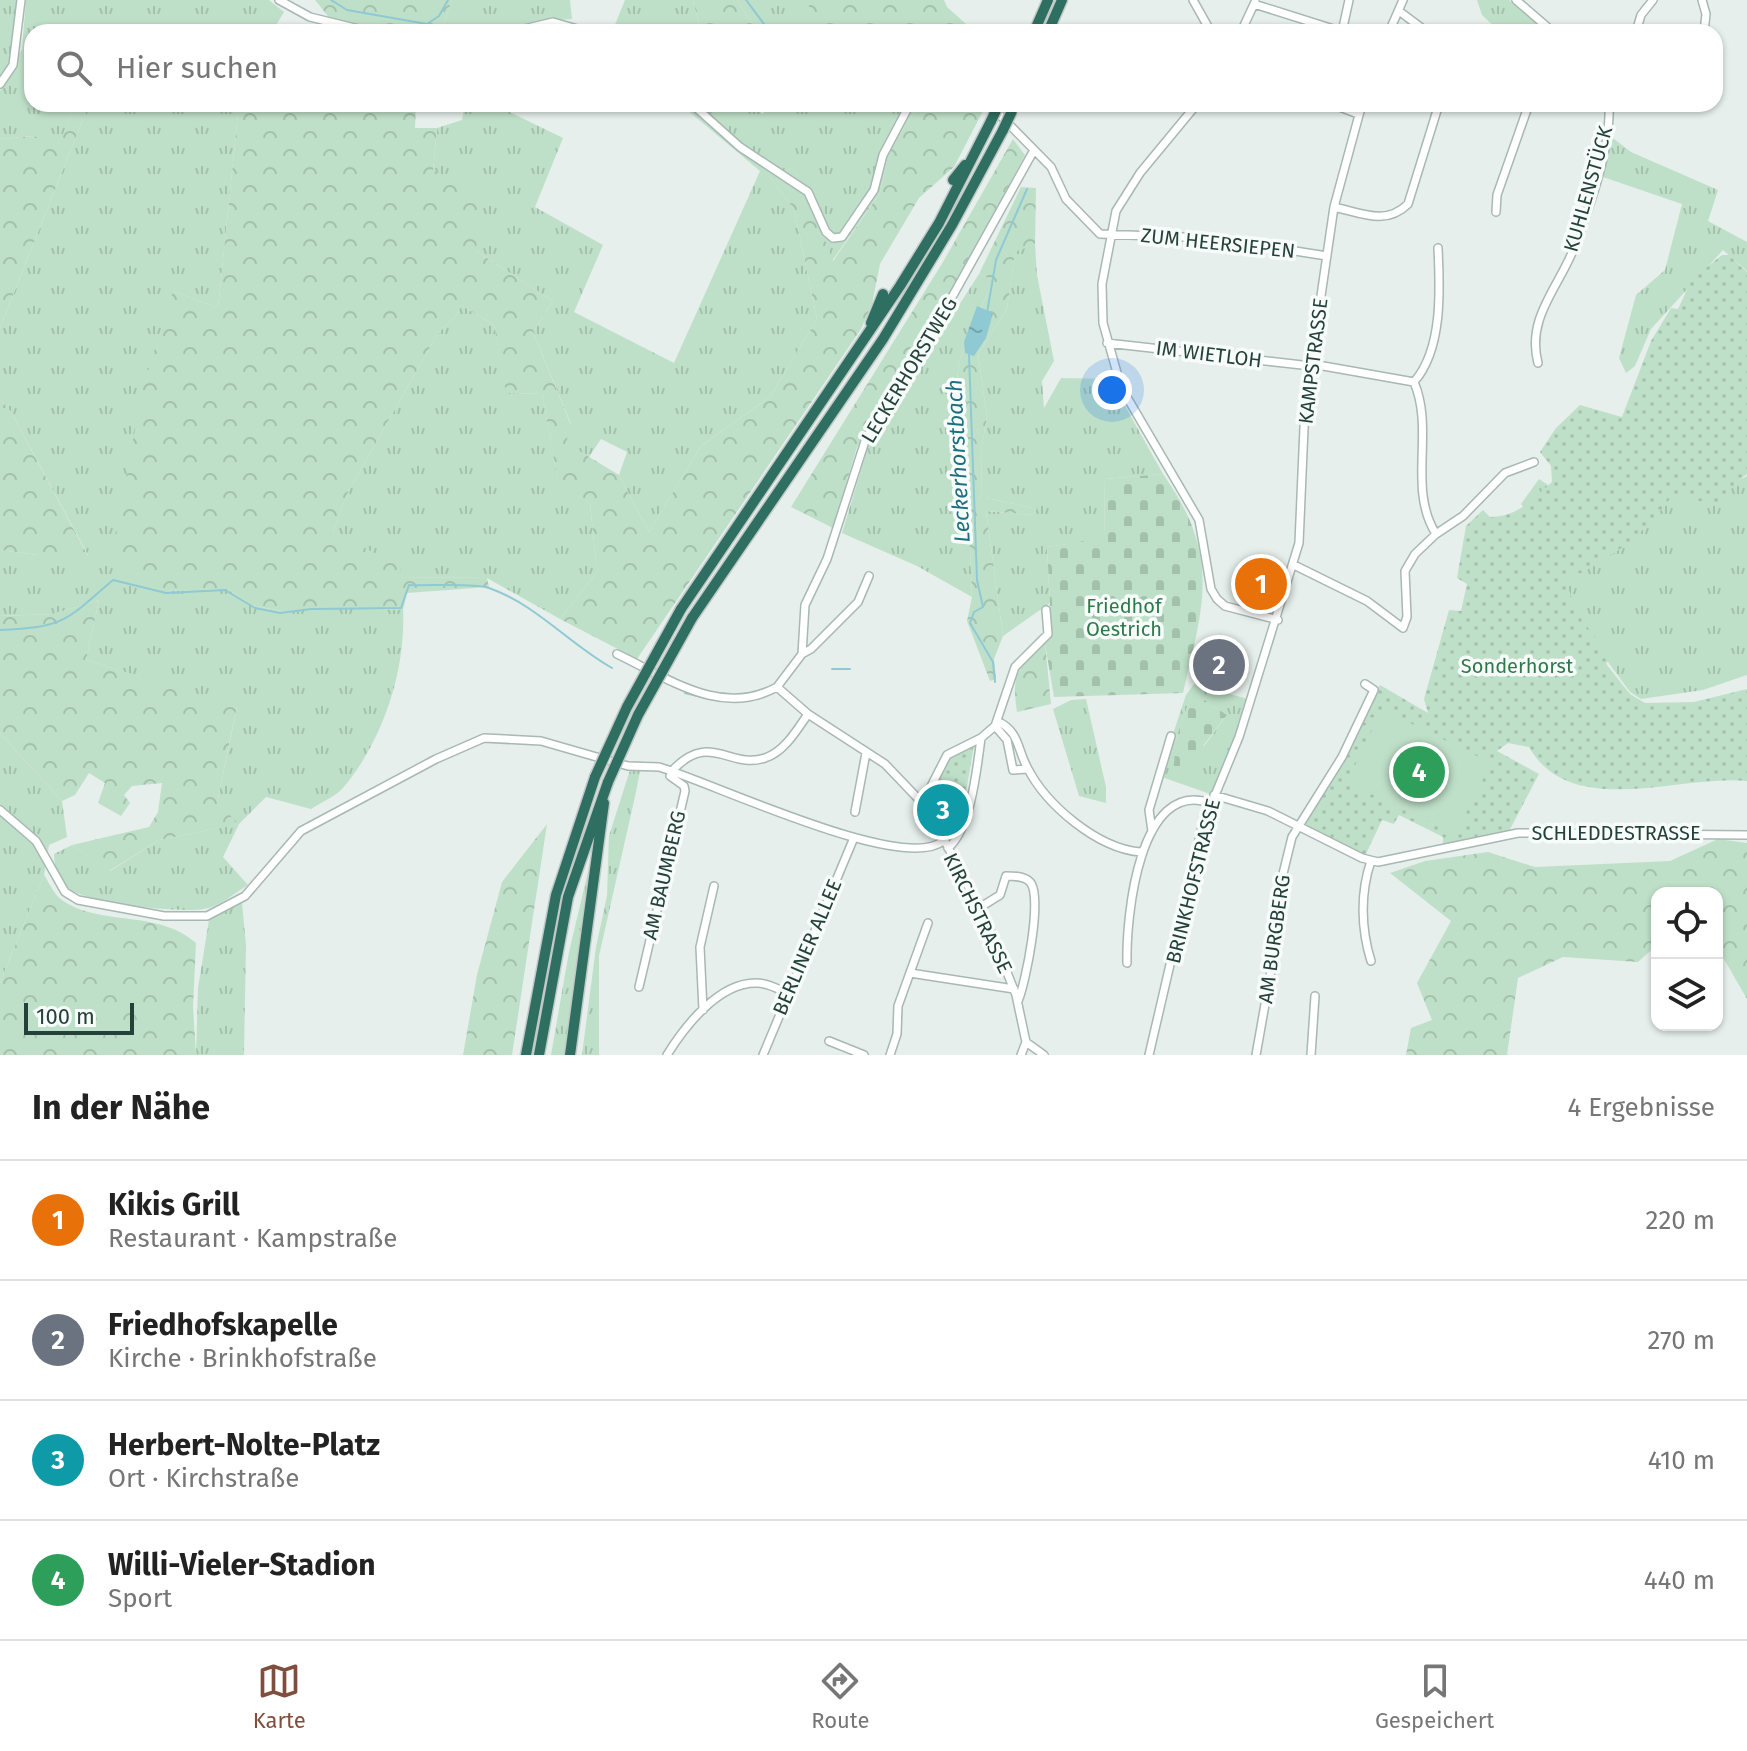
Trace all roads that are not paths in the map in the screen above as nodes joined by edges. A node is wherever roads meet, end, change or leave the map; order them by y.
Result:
1 (21, 0) edge
2 (279, 0) edge
3 (1048, 0) edge
4 (1062, 0) edge
5 (1193, 0) edge
6 (1349, 0) edge
7 (1403, 0) edge
8 (1516, 0) edge
9 (1653, 0) edge
10 (1702, 0) edge
11 (1255, 2) edge
12 (1399, 11) junction
13 (336, 24) edge
14 (1038, 24) edge
15 (1052, 24) edge
16 (1206, 24) edge
17 (1245, 24) edge
18 (1320, 24) edge
19 (1344, 24) edge
20 (1393, 24) edge
21 (1416, 24) edge
22 (1544, 24) edge
23 (1638, 24) edge
24 (1705, 24) edge
25 (0, 84) edge
26 (701, 112) edge
27 (906, 112) edge
28 (995, 112) edge
29 (997, 112) edge
30 (1012, 112) edge
31 (1191, 112) edge
32 (1353, 112) edge
33 (1437, 112) edge
34 (1526, 112) edge
35 (1608, 112) edge
36 (1358, 114) joint
37 (1034, 150) junction
38 (976, 151) junction
39 (953, 180) dead end
40 (1334, 207) junction
41 (1496, 212) dead end
42 (1109, 234) junction
43 (1438, 248) dead end
44 (1327, 256) junction
45 (883, 294) dead end
46 (1107, 343) junction
47 (852, 360) junction
48 (1538, 363) dead end
49 (1312, 365) junction
50 (1414, 382) junction
51 (1534, 462) dead end
52 (1436, 534) junction
53 (1294, 565) junction
54 (869, 576) dead end
55 (1046, 610) dead end
56 (1278, 620) junction
57 (617, 654) dead end
58 (802, 654) junction
59 (1365, 684) dead end
60 (777, 687) junction
61 (808, 714) junction
62 (997, 721) junction
63 (1171, 736) dead end
64 (981, 738) junction
65 (866, 753) junction
66 (1028, 769) junction
67 (672, 771) junction
68 (608, 782) junction
69 (1212, 799) junction
70 (923, 802) junction
71 (0, 810) edge
72 (855, 812) dead end
73 (1298, 825) junction
74 (1152, 831) junction
75 (1747, 835) edge
76 (853, 840) junction
77 (945, 845) junction
78 (1140, 852) junction
79 (1371, 861) junction
80 (714, 886) dead end
81 (979, 908) junction
82 (928, 923) dead end
83 (1371, 961) dead end
84 (1127, 963) dead end
85 (910, 973) junction
86 (639, 987) dead end
87 (1014, 989) junction
88 (787, 993) junction
89 (1315, 996) dead end
90 (1018, 1001) junction
91 (703, 1010) junction
92 (829, 1041) dead end
93 (1026, 1042) junction
94 (526, 1055) edge
95 (539, 1055) edge
96 (570, 1055) edge
97 (667, 1055) edge
98 (763, 1055) edge
99 (864, 1055) edge
100 (890, 1055) edge
101 (1021, 1055) edge
102 (1044, 1055) edge
103 (1149, 1055) edge
104 (1256, 1055) edge
105 (1311, 1055) edge

1 - 25 street
2 - 13 street
3 - 14 highway
4 - 15 highway
5 - 16 street
6 - 19 street
7 - 12 street
8 - 22 street
9 - 23 street
10 - 24 street
11 - 17 street
11 - 18 street
12 - 20 street
12 - 21 street
26 - 27 street
28 - 38 highway, bridge
29 - 37 street
30 - 68 highway, bridge
31 - 42 street
32 - 36 street
33 - 40 street
34 - 41 street
35 - 48 street, KUHLENSTÜCK
36 - 40 street, KAMPSTRASSE
37 - 42 street
37 - 58 street, LECKERHORSTWEG
38 - 39 highway
38 - 47 highway
40 - 44 street, KAMPSTRASSE
42 - 44 street, ZUM HEERSIEPEN
42 - 46 street
43 - 50 street
44 - 49 street, KAMPSTRASSE
45 - 47 highway
46 - 49 street, IM WIETLOH
46 - 56 street
47 - 94 highway, bridge
49 - 50 street, IM WIETLOH
49 - 53 street, KAMPSTRASSE
50 - 52 street
51 - 52 street
52 - 53 street
53 - 56 street, KAMPSTRASSE
54 - 58 street
55 - 62 street
56 - 69 street, BRINKHOFSTRASSE
57 - 60 street
58 - 60 street
59 - 73 street, AM BURGBERG
60 - 61 street, KIRCHSTRASSE
61 - 65 street, KIRCHSTRASSE
61 - 67 street
62 - 64 street
62 - 66 street
62 - 66 street
63 - 74 street
64 - 70 street
64 - 77 street
65 - 70 street, KIRCHSTRASSE
65 - 72 street
66 - 78 street
67 - 71 street
67 - 76 street
67 - 86 street, AM BAUMBERG
68 - 95 highway
68 - 96 highway
69 - 73 street
69 - 74 street
69 - 103 street, BRINKHOFSTRASSE
70 - 77 street, KIRCHSTRASSE
73 - 79 street
73 - 104 street, AM BURGBERG
74 - 78 street
75 - 79 street, SCHLEDDESTRASSE
76 - 77 street
76 - 88 street, BERLINER ALLEE
77 - 81 street, KIRCHSTRASSE
78 - 84 street
79 - 83 street
80 - 91 street
81 - 87 street, KIRCHSTRASSE
81 - 90 street
82 - 85 street
85 - 87 street
85 - 100 street
87 - 90 street, KIRCHSTRASSE
88 - 91 street
88 - 98 street, BERLINER ALLEE
89 - 105 street
90 - 93 street, KIRCHSTRASSE
91 - 97 street
92 - 99 street
93 - 101 street
93 - 102 street

